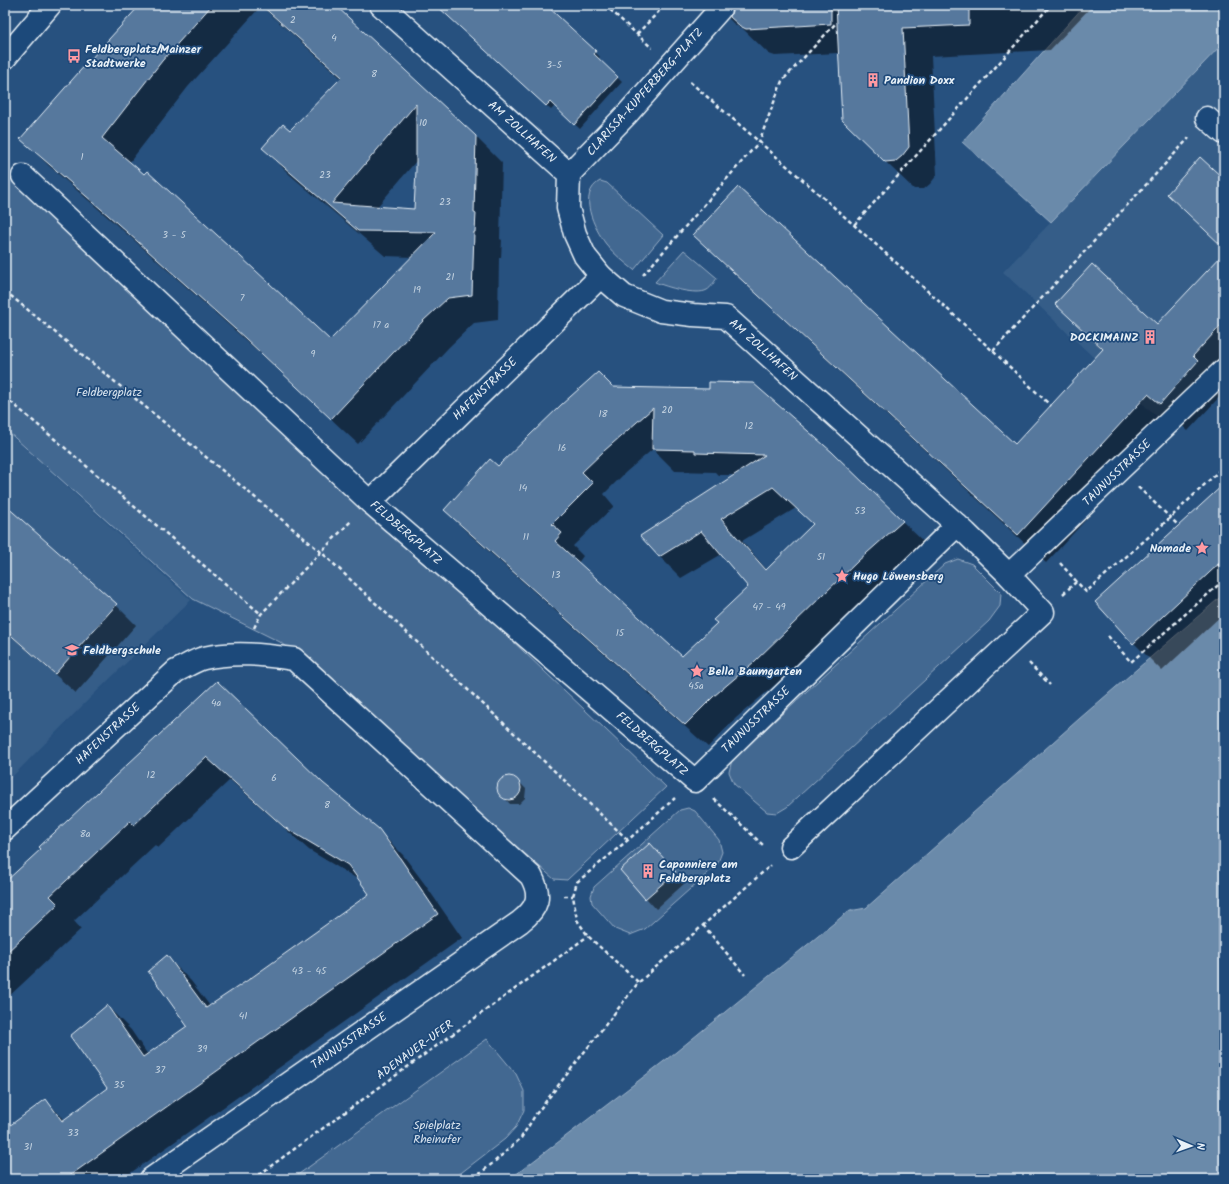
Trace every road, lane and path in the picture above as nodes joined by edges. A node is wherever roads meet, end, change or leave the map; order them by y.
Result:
1 (50, 5) edge
2 (381, 5) edge
3 (605, 5) edge
4 (665, 5) edge
5 (1044, 5) edge
6 (1051, 5) edge
7 (720, 9) dead end
8 (1048, 9) junction
9 (836, 24) dead end
10 (637, 34) junction
11 (5, 58) edge
12 (670, 65) junction
13 (1207, 118) joint
14 (1224, 133) edge
15 (759, 142) junction
16 (569, 174) junction
17 (23, 176) dead end
18 (854, 225) junction
19 (601, 276) junction
20 (5, 291) edge
21 (624, 296) junction
22 (993, 351) junction
23 (1224, 370) edge
24 (5, 397) edge
25 (1051, 406) dead end
26 (1224, 466) edge
27 (1119, 470) junction
28 (370, 502) junction
29 (1170, 518) junction
30 (957, 525) junction
31 (1178, 526) dead end
32 (1042, 544) junction
33 (321, 552) junction
34 (1218, 564) dead end
35 (1224, 571) edge
36 (1009, 575) junction
37 (1224, 580) edge
38 (261, 614) junction
39 (1108, 636) dead end
40 (231, 655) junction
41 (1030, 662) dead end
42 (1050, 686) dead end
43 (695, 780) junction
44 (5, 829) edge
45 (628, 840) junction
46 (791, 847) dead end
47 (766, 848) dead end
48 (772, 864) dead end
49 (703, 925) junction
50 (588, 936) junction
51 (745, 974) dead end
52 (638, 983) junction
53 (151, 1179) edge
54 (253, 1179) edge
55 (473, 1179) edge

1 - 11 street
2 - 16 street, AM ZOLLHAFEN
3 - 10 path
4 - 10 path
5 - 8 path
6 - 8 path
7 - 12 street, CLARISSA-KUPFERBERG-PLATZ
8 - 18 path
9 - 15 path
10 - 12 path
12 - 15 path
12 - 16 street, CLARISSA-KUPFERBERG-PLATZ
13 - 14 street
13 - 22 path
15 - 18 path
15 - 21 path
16 - 19 street, AM ZOLLHAFEN
17 - 28 street, FELDBERGPLATZ
18 - 22 path
19 - 21 street, AM ZOLLHAFEN
19 - 28 street, HAFENSTRASSE
20 - 33 path
21 - 30 street, AM ZOLLHAFEN
22 - 25 path
23 - 27 street, TAUNUSSTRASSE
24 - 38 path
26 - 29 path
27 - 29 path
27 - 32 street, TAUNUSSTRASSE
28 - 33 path
28 - 43 street, FELDBERGPLATZ
29 - 31 path
29 - 32 path
30 - 36 street, AM ZOLLHAFEN
30 - 43 street, TAUNUSSTRASSE
32 - 36 street, TAUNUSSTRASSE
33 - 38 path
33 - 45 path
34 - 35 path
36 - 46 street, AM ZOLLHAFEN
37 - 39 path
38 - 40 path
40 - 44 street, HAFENSTRASSE
40 - 53 street, TAUNUSSTRASSE
41 - 42 path
43 - 45 path
43 - 47 path
45 - 50 path
48 - 49 path
49 - 51 path
49 - 52 path
50 - 52 path
50 - 54 path, ADENAUER-UFER
52 - 55 path

